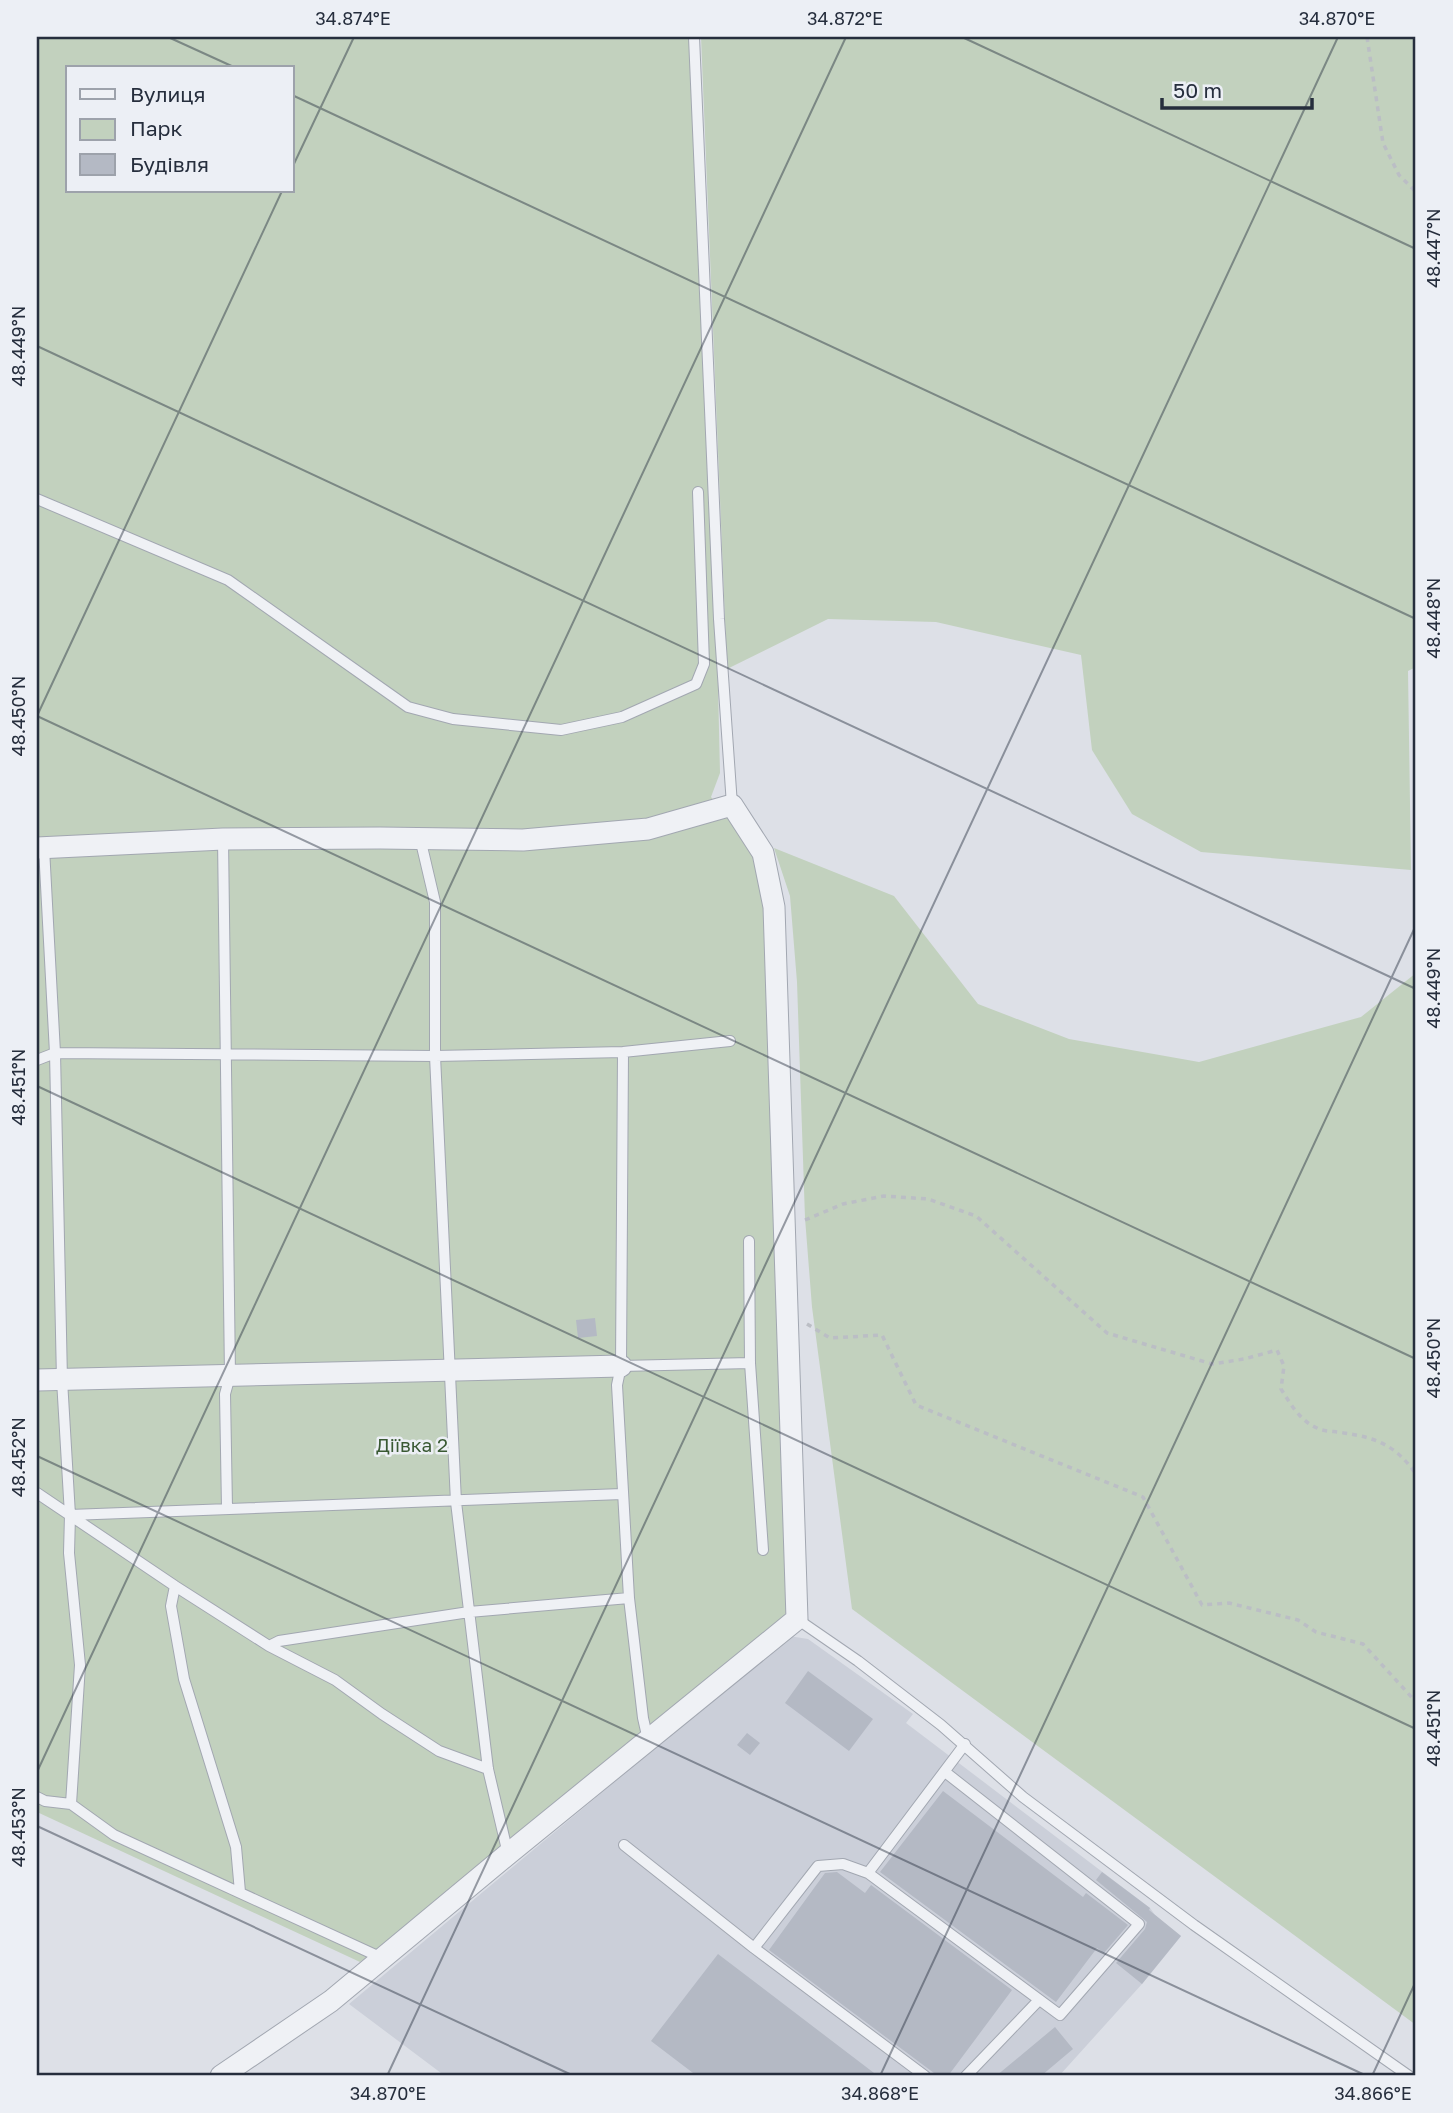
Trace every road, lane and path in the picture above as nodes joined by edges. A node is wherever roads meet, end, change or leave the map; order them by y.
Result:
1 (694, 37) edge
2 (1367, 37) edge
3 (1416, 192) edge
4 (698, 492) dead end
5 (37, 499) edge
6 (732, 805) junction
7 (420, 838) junction
8 (223, 839) junction
9 (41, 848) edge
10 (730, 1041) dead end
11 (623, 1052) junction
12 (55, 1053) junction
13 (225, 1056) junction
14 (435, 1056) junction
15 (37, 1060) edge
16 (785, 1228) junction
17 (749, 1241) dead end
18 (786, 1314) junction
19 (750, 1363) junction
20 (621, 1366) junction
21 (450, 1370) junction
22 (230, 1376) junction
23 (37, 1380) edge
24 (62, 1380) junction
25 (1416, 1474) edge
26 (37, 1493) edge
27 (622, 1494) junction
28 (456, 1502) junction
29 (227, 1508) junction
30 (70, 1515) junction
31 (763, 1550) dead end
32 (175, 1586) junction
33 (629, 1598) junction
34 (469, 1612) junction
35 (797, 1619) junction
36 (269, 1646) junction
37 (1416, 1702) edge
38 (648, 1740) junction
39 (965, 1744) junction
40 (488, 1769) junction
41 (945, 1772) junction
42 (37, 1797) edge
43 (71, 1804) junction
44 (624, 1845) dead end
45 (508, 1854) junction
46 (868, 1873) junction
47 (240, 1892) junction
48 (754, 1948) junction
49 (382, 1958) junction
50 (1039, 2000) junction
51 (221, 2076) edge
52 (925, 2076) edge
53 (966, 2076) edge
54 (1409, 2076) edge

1 - 6 lane
2 - 3 path
4 - 5 lane
6 - 7 street
6 - 16 street
7 - 8 street
7 - 14 lane
8 - 9 street
8 - 13 lane
9 - 12 lane
10 - 11 lane
11 - 14 lane
11 - 20 lane
12 - 13 lane
12 - 15 lane
12 - 24 lane
13 - 14 lane
13 - 22 lane
14 - 21 lane
16 - 18 street
16 - 25 path
17 - 19 lane
18 - 35 street
18 - 37 path
19 - 20 lane
19 - 31 lane
20 - 21 street
20 - 27 lane
21 - 22 street
21 - 28 lane
22 - 24 street
22 - 29 lane
23 - 24 street
24 - 30 lane
26 - 30 lane
27 - 28 lane
27 - 33 lane
28 - 29 lane
28 - 34 lane
29 - 30 lane
30 - 32 lane
30 - 43 lane
32 - 36 lane
32 - 47 lane
33 - 34 lane
33 - 38 lane
34 - 36 lane
34 - 40 lane
35 - 38 street
35 - 39 lane
36 - 40 lane
38 - 45 street
39 - 41 lane
39 - 54 lane
40 - 45 lane
41 - 46 lane
41 - 50 lane
42 - 43 lane
43 - 47 lane
44 - 48 lane
45 - 49 street
46 - 48 lane
46 - 50 lane
47 - 49 lane
48 - 52 lane
49 - 51 street
50 - 53 lane

